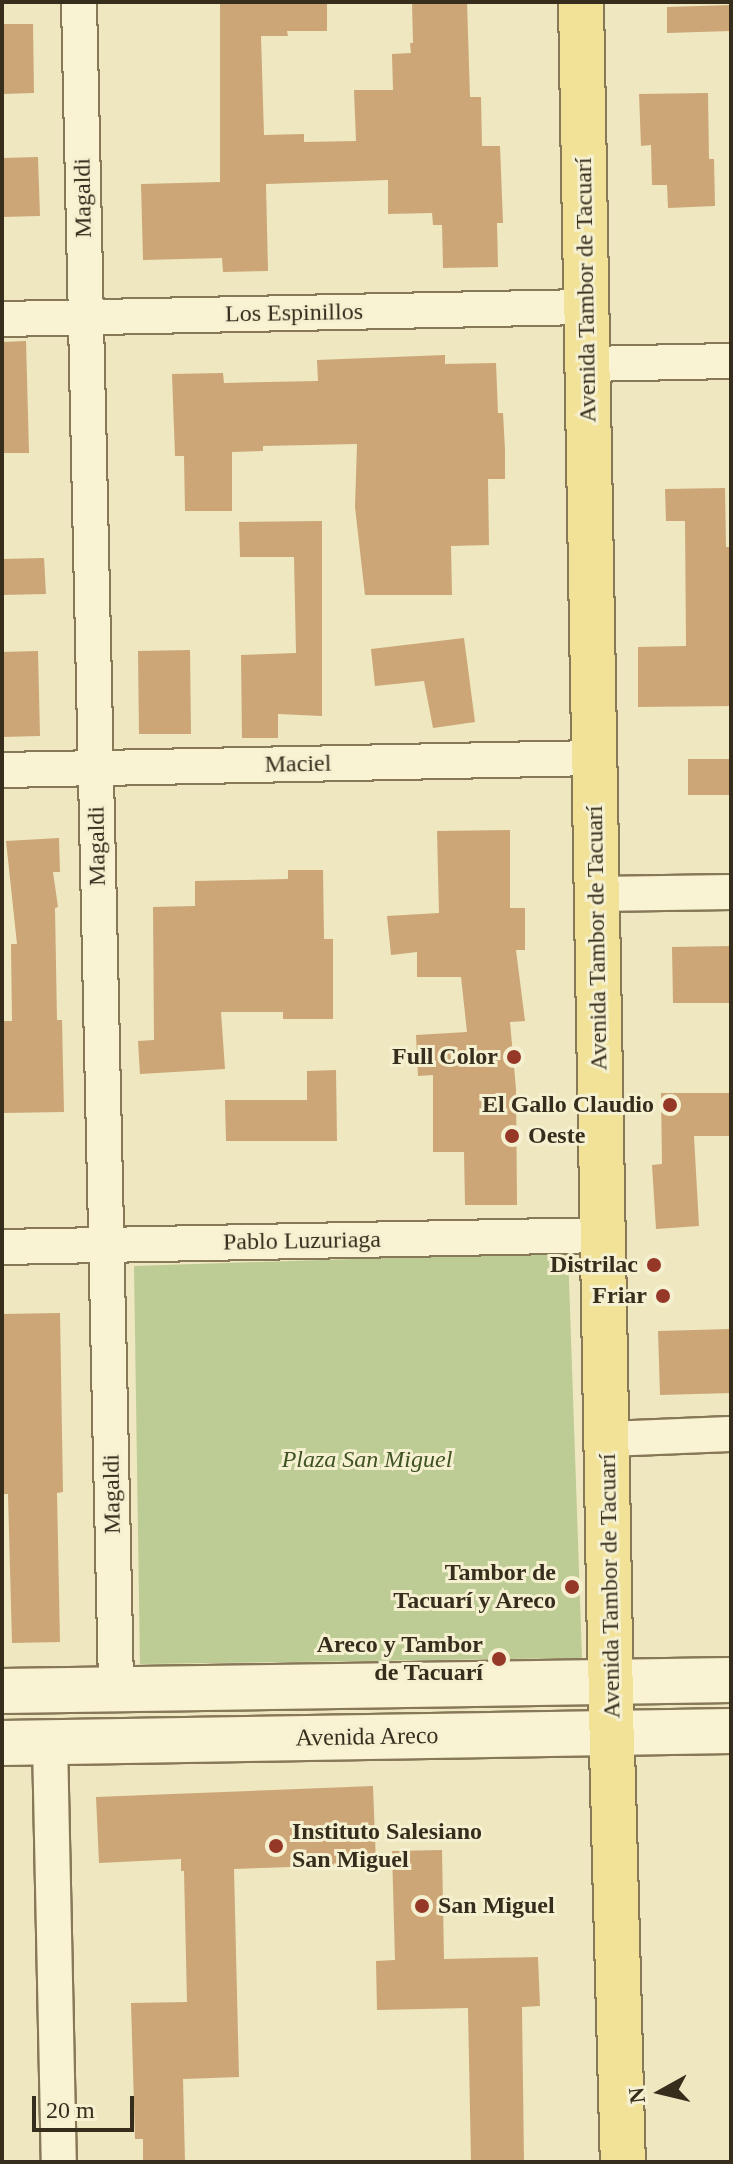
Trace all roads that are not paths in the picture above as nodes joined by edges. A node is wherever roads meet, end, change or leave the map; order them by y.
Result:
1 (79, 2) edge
2 (581, 2) edge
3 (586, 307) junction
4 (86, 317) junction
5 (2, 319) edge
6 (731, 361) edge
7 (587, 364) junction
8 (594, 758) junction
9 (96, 768) junction
10 (2, 770) edge
11 (731, 892) edge
12 (597, 894) junction
13 (603, 1235) junction
14 (106, 1245) junction
15 (2, 1247) edge
16 (731, 1434) edge
17 (607, 1439) junction
18 (731, 1680) edge
19 (611, 1682) junction
20 (116, 1690) junction
21 (2, 1691) edge
22 (731, 1731) edge
23 (612, 1732) junction
24 (50, 1742) junction
25 (2, 1743) edge
26 (59, 2162) edge
27 (623, 2162) edge

1 - 4 street, Magaldi
2 - 3 main road, Avenida Tambor de Tacuarí
3 - 4 street, Los Espinillos
3 - 7 main road, Avenida Tambor de Tacuarí
4 - 5 street, Los Espinillos
4 - 9 street, Magaldi
6 - 7 street
7 - 8 main road, Avenida Tambor de Tacuarí
8 - 9 street, Maciel
8 - 12 main road, Avenida Tambor de Tacuarí
9 - 10 street, Maciel
9 - 14 street, Magaldi
11 - 12 street
12 - 13 main road, Avenida Tambor de Tacuarí
13 - 14 street, Pablo Luzuriaga
13 - 17 main road, Avenida Tambor de Tacuarí
14 - 15 street, Pablo Luzuriaga
14 - 20 street, Magaldi
16 - 17 street
17 - 19 main road, Avenida Tambor de Tacuarí
18 - 19 main road
19 - 20 main road
19 - 23 main road, Avenida Tambor de Tacuarí
20 - 21 main road
22 - 23 main road, Avenida Areco
23 - 24 main road, Avenida Areco
23 - 27 main road, Avenida Tambor de Tacuarí
24 - 25 main road, Avenida Areco
24 - 26 street

